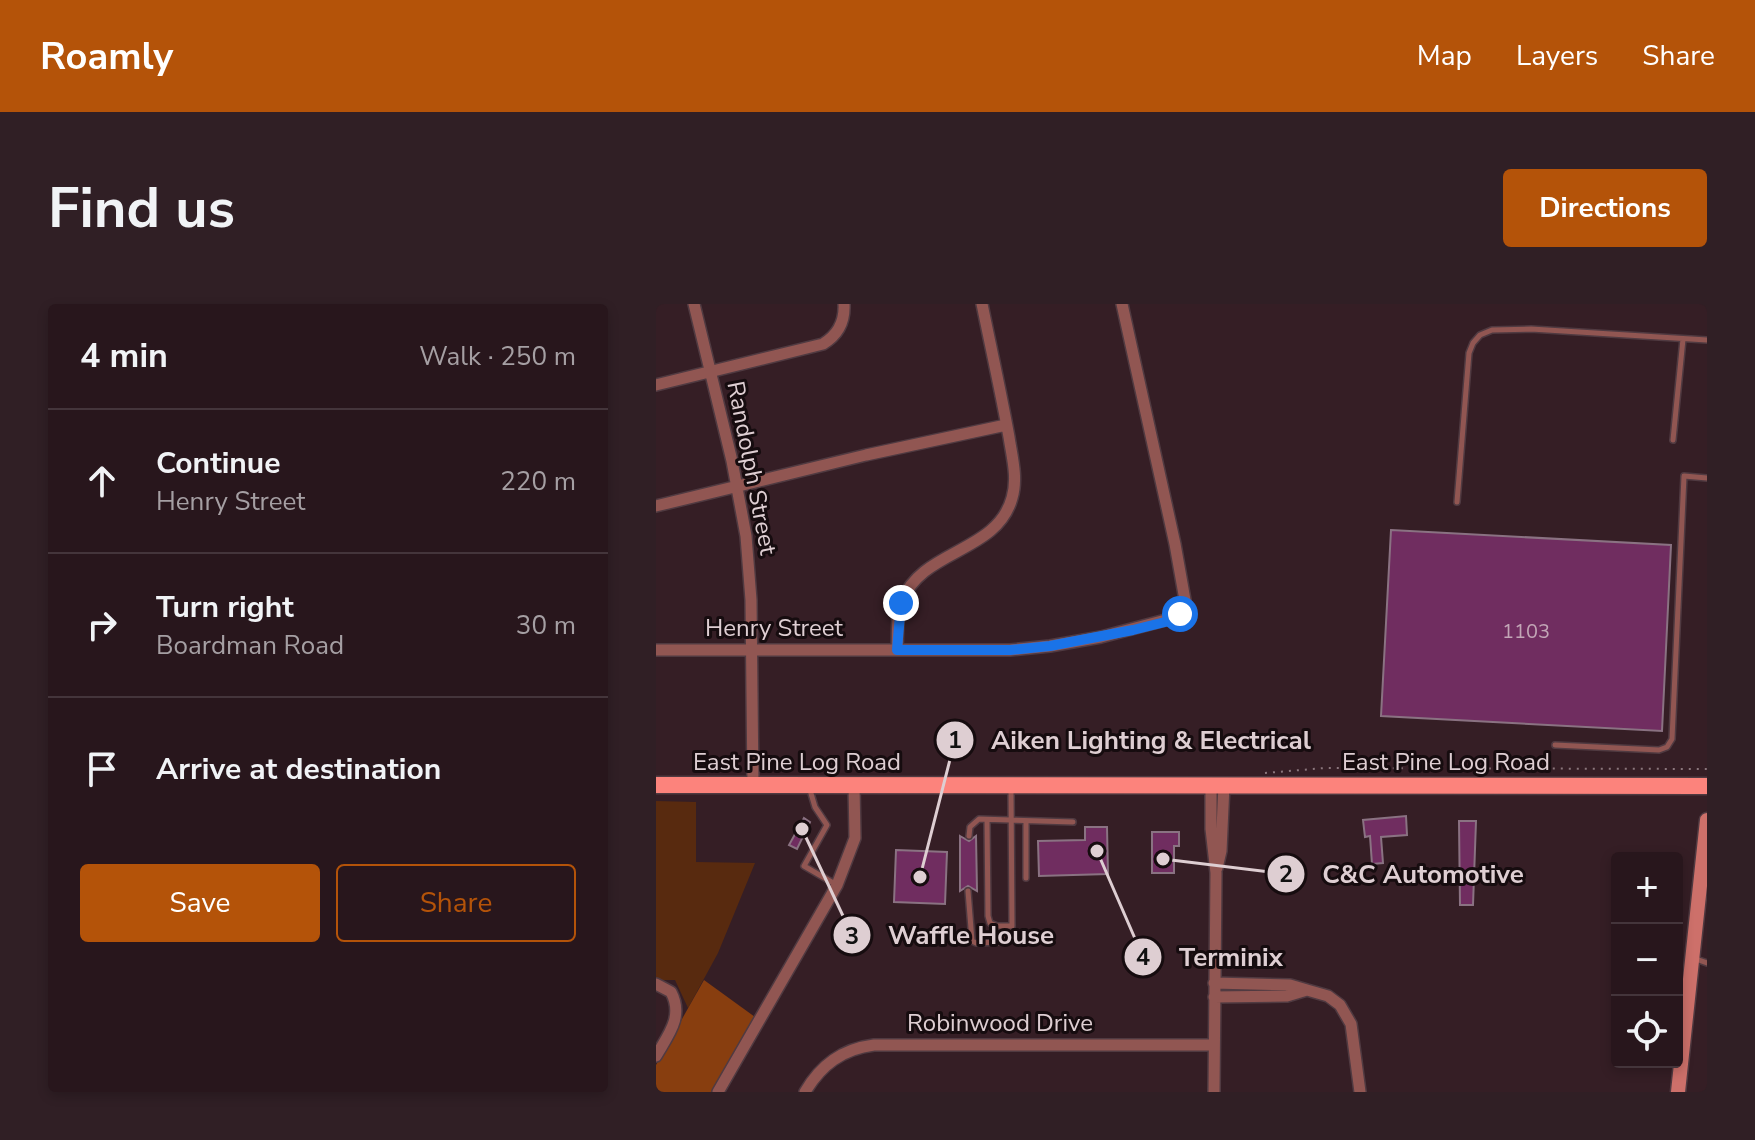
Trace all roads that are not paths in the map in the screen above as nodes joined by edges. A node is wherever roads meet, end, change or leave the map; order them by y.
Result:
1 (694, 304) edge
2 (844, 304) edge
3 (982, 304) edge
4 (1122, 304) edge
5 (1683, 339) junction
6 (1707, 340) edge
7 (711, 371) junction
8 (656, 385) edge
9 (1006, 425) junction
10 (1673, 440) dead end
11 (1707, 478) edge
12 (738, 486) junction
13 (1457, 502) dead end
14 (656, 506) edge
15 (751, 649) junction
16 (656, 650) edge
17 (897, 650) junction
18 (1555, 745) dead end
19 (656, 785) edge
20 (753, 785) junction
21 (809, 785) junction
22 (1011, 785) junction
23 (1218, 785) junction
24 (854, 786) junction
25 (1707, 786) edge
26 (987, 820) junction
27 (1707, 820) edge
28 (1011, 821) junction
29 (1026, 821) junction
30 (1073, 822) dead end
31 (969, 836) dead end
32 (1705, 858) edge
33 (1026, 878) dead end
34 (837, 885) junction
35 (968, 891) dead end
36 (1004, 926) junction
37 (1700, 960) edge
38 (1214, 983) junction
39 (656, 984) edge
40 (1307, 990) junction
41 (1214, 997) junction
42 (1214, 1045) junction
43 (656, 1056) edge
44 (718, 1092) edge
45 (805, 1092) edge
46 (1214, 1092) edge
47 (1360, 1092) edge
48 (1678, 1092) edge

1 - 7 street, Randolph Street
2 - 7 street
3 - 9 street
4 - 17 street, Henry Street
5 - 6 lane
5 - 10 lane
5 - 13 lane
7 - 8 street
7 - 12 street, Randolph Street
9 - 12 street
9 - 17 street
11 - 18 lane
12 - 14 street
12 - 15 street, Randolph Street
15 - 16 street, Henry Street
15 - 17 street, Henry Street
15 - 20 street, Randolph Street
19 - 20 main road, East Pine Log Road
20 - 21 main road, East Pine Log Road
21 - 24 main road, East Pine Log Road
21 - 34 lane
22 - 23 main road, East Pine Log Road
22 - 24 main road, East Pine Log Road
22 - 28 lane
23 - 25 main road, East Pine Log Road
23 - 38 street
24 - 34 street
26 - 28 lane
26 - 31 lane
26 - 36 lane
27 - 32 street
28 - 29 lane
28 - 36 lane
29 - 30 lane
29 - 33 lane
32 - 37 street
34 - 44 street
35 - 36 lane
37 - 48 street
38 - 40 street
38 - 41 street
39 - 43 street
40 - 41 street
40 - 47 street
41 - 42 street
42 - 45 street, Robinwood Drive
42 - 46 street

